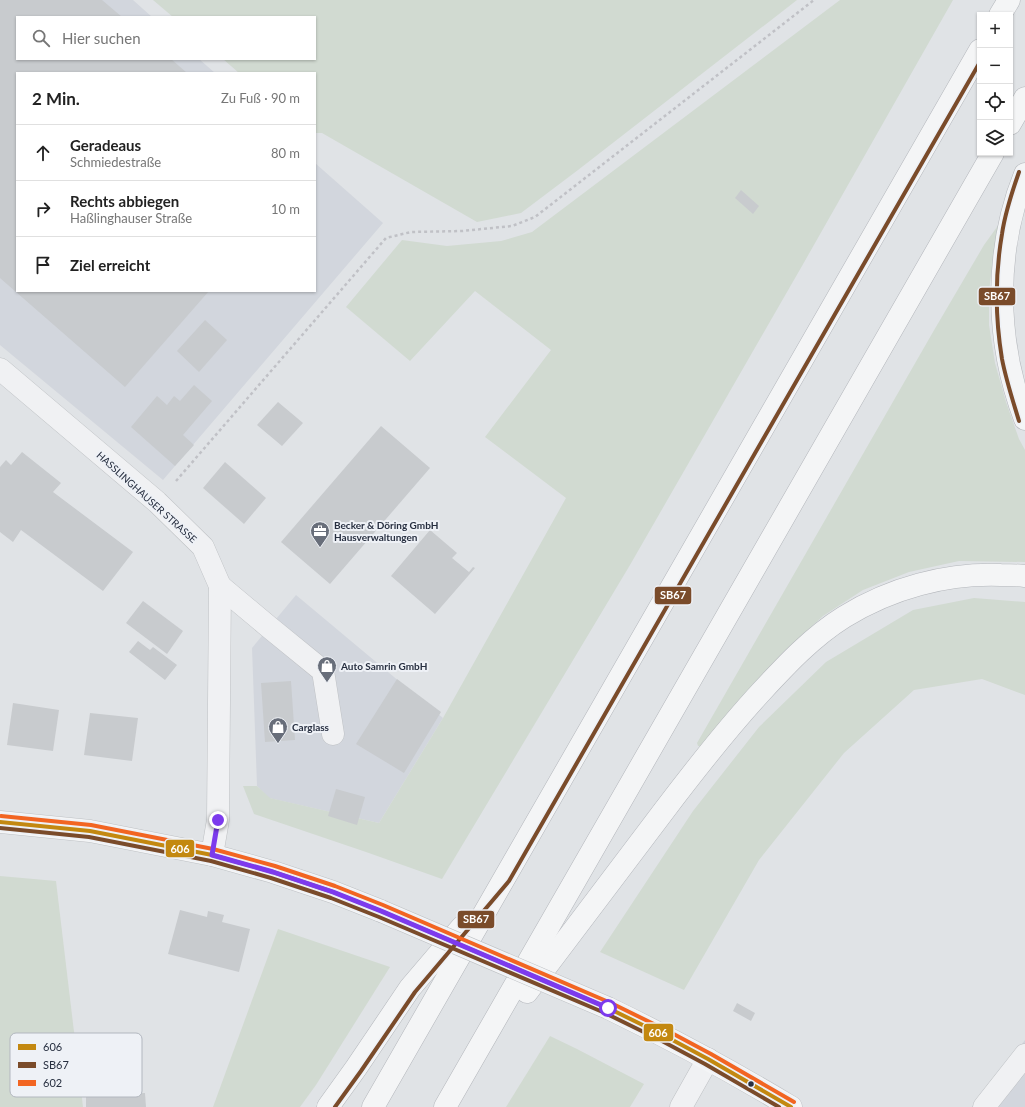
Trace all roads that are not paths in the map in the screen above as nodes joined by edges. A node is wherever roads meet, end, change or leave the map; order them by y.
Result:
1 (1009, 0) edge
2 (1002, 12) edge
3 (977, 55) edge
4 (1025, 98) edge
5 (1012, 120) edge
6 (991, 156) edge
7 (1025, 174) edge
8 (0, 369) edge
9 (1025, 418) edge
10 (1025, 576) edge
11 (220, 586) junction
12 (333, 734) dead end
13 (0, 822) edge
14 (212, 855) junction
15 (504, 878) junction
16 (1025, 1055) edge
17 (708, 1059) junction
18 (461, 1080) junction
19 (328, 1107) edge
20 (372, 1107) edge
21 (445, 1107) edge
22 (681, 1107) edge
23 (790, 1107) edge
24 (984, 1107) edge

1 - 2 main road
3 - 15 main road
4 - 5 main road
6 - 18 main road
7 - 9 main road
8 - 11 street, HASSLINGHAUSER STRASSE
10 - 18 main road
11 - 12 street
11 - 14 street, HASSLINGHAUSER STRASSE
13 - 14 main road
14 - 17 main road, bridge
15 - 19 main road
15 - 20 main road
16 - 24 street
17 - 22 street
17 - 23 main road
18 - 21 main road

